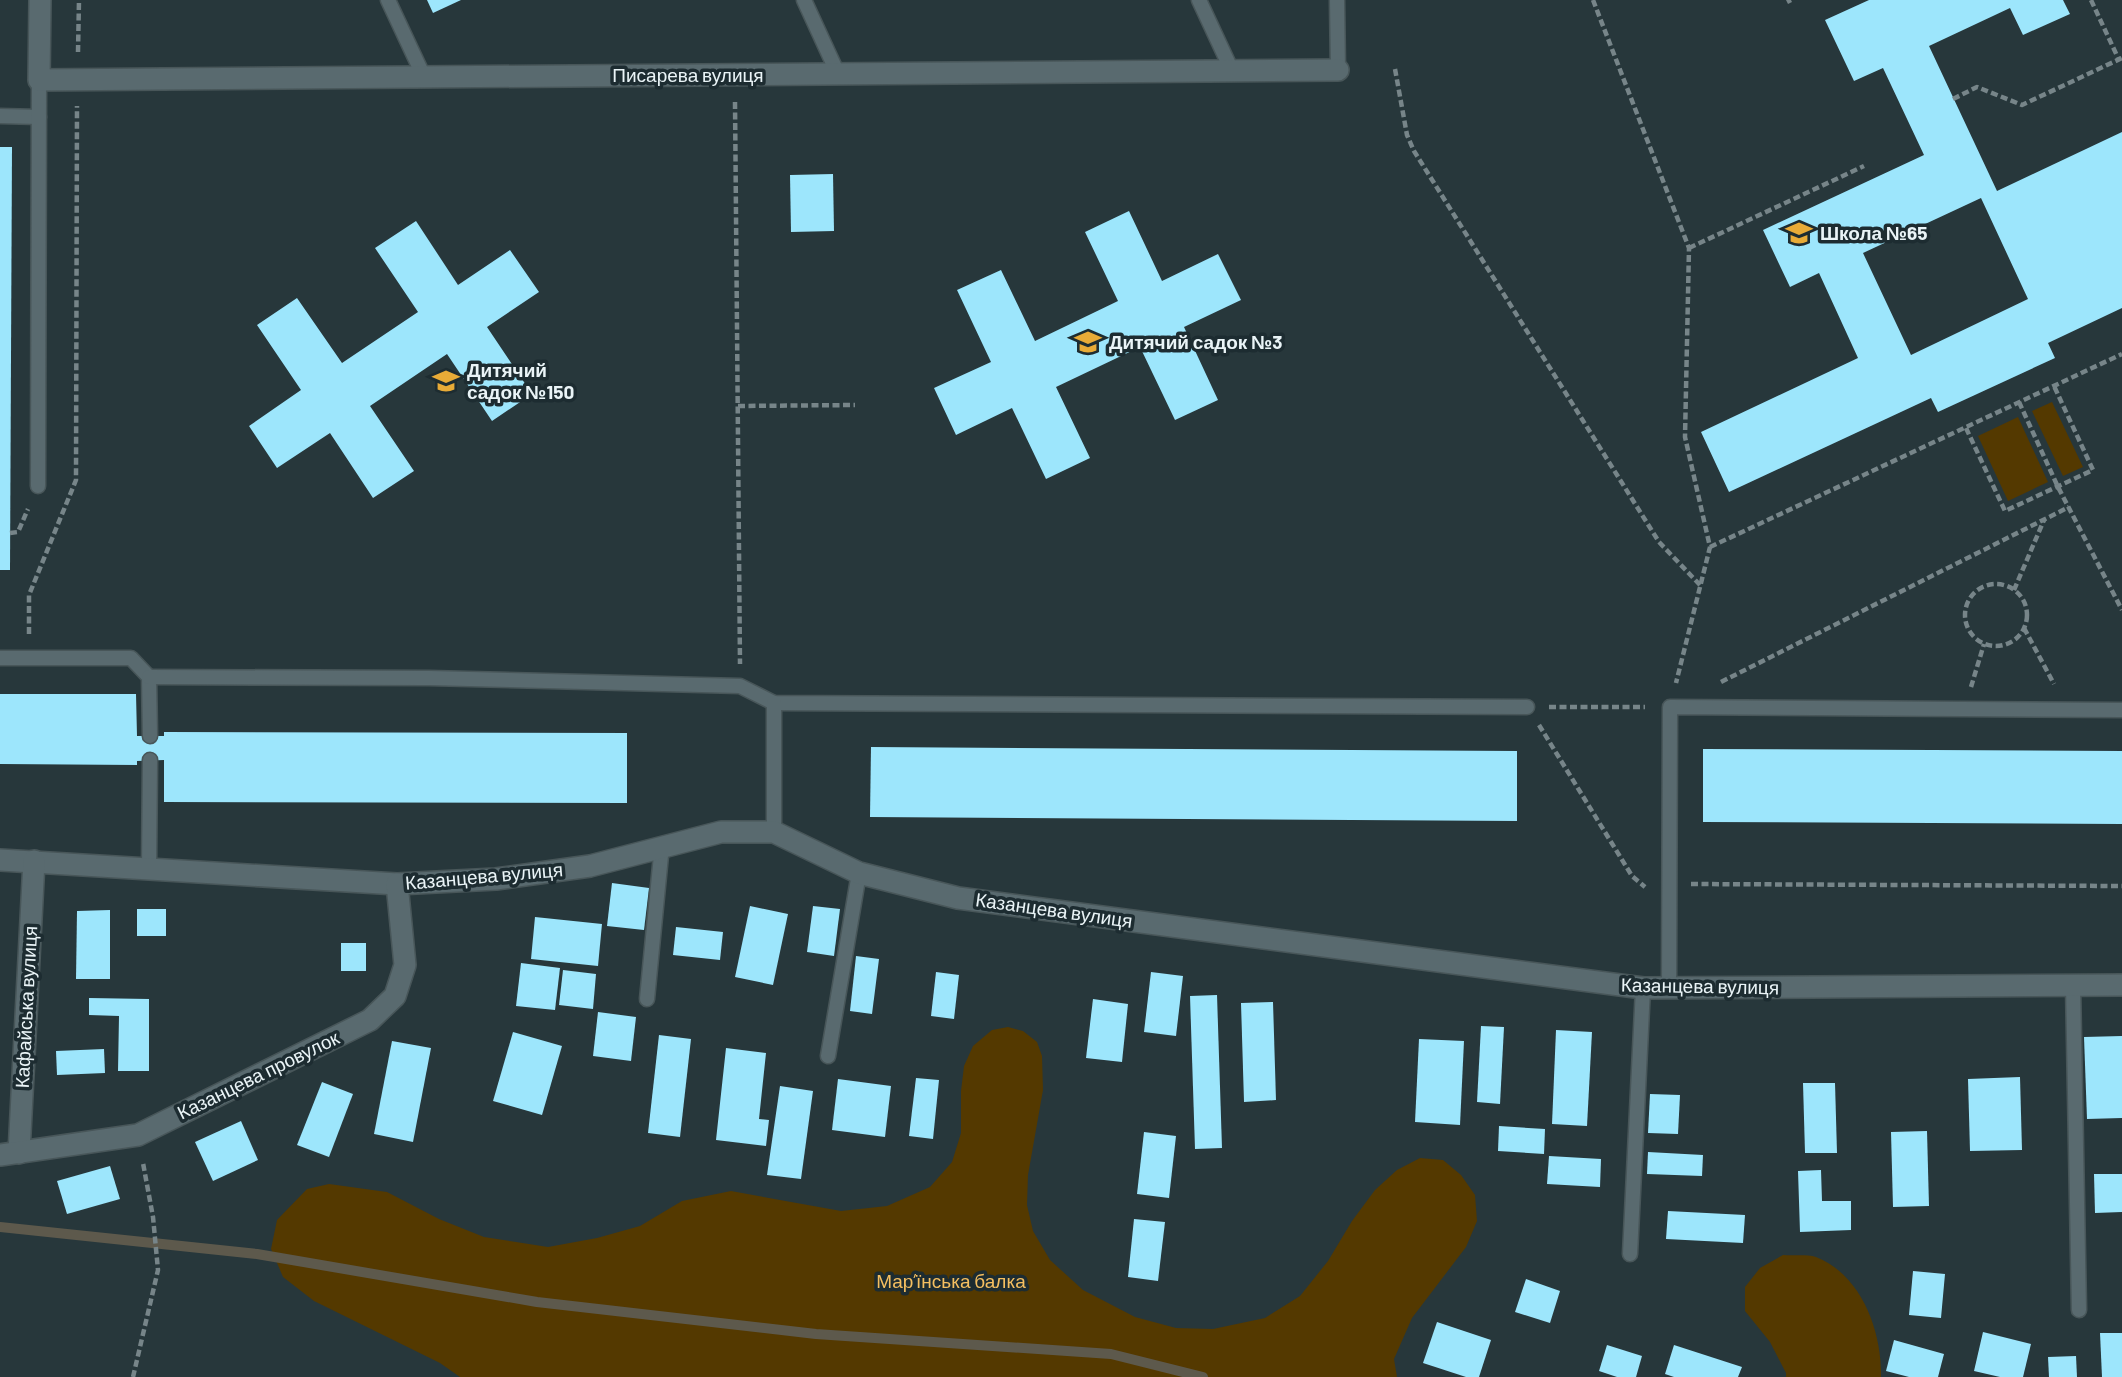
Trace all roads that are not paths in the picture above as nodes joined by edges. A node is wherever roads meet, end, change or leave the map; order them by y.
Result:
1 (40, 0) edge
2 (388, 0) edge
3 (804, 0) edge
4 (1199, 0) edge
5 (1337, 0) edge
6 (1338, 70) joint
7 (1232, 71) junction
8 (838, 74) junction
9 (424, 77) junction
10 (39, 80) junction
11 (0, 116) edge
12 (39, 117) junction
13 (38, 486) dead end
14 (0, 658) edge
15 (149, 677) junction
16 (774, 703) junction
17 (1527, 707) road end
18 (2122, 710) edge
19 (150, 736) dead end
20 (150, 761) dead end
21 (774, 832) junction
22 (662, 845) junction
23 (0, 860) edge
24 (34, 861) junction
25 (149, 868) junction
26 (859, 873) junction
27 (397, 884) junction
28 (2073, 985) junction
29 (2122, 985) edge
30 (1643, 988) junction
31 (1669, 989) junction
32 (647, 999) dead end
33 (828, 1056) dead end
34 (9, 1154) edge
35 (1630, 1254) dead end
36 (2079, 1310) dead end

1 - 10 street
2 - 9 lane
3 - 8 lane
4 - 7 lane
5 - 6 lane
6 - 7 street, Писарева вулиця
7 - 8 street, Писарева вулиця
8 - 9 street, Писарева вулиця
9 - 10 street, Писарева вулиця
10 - 12 lane
11 - 12 lane
12 - 13 lane
14 - 15 lane
15 - 16 lane
15 - 19 lane
16 - 17 lane
16 - 21 lane
18 - 31 lane
20 - 25 lane
21 - 22 street, Казанцева вулиця
21 - 26 street, Казанцева вулиця
22 - 27 street, Казанцева вулиця
22 - 32 lane
23 - 24 street, Казанцева вулиця
24 - 25 street, Казанцева вулиця
24 - 34 street, Кафайська вулиця
25 - 27 street, Казанцева вулиця
26 - 30 street, Казанцева вулиця
26 - 33 lane
27 - 34 street, Казанцева провулок
28 - 29 street, Казанцева вулиця
28 - 31 street, Казанцева вулиця
28 - 36 lane
30 - 31 street, Казанцева вулиця
30 - 35 lane

